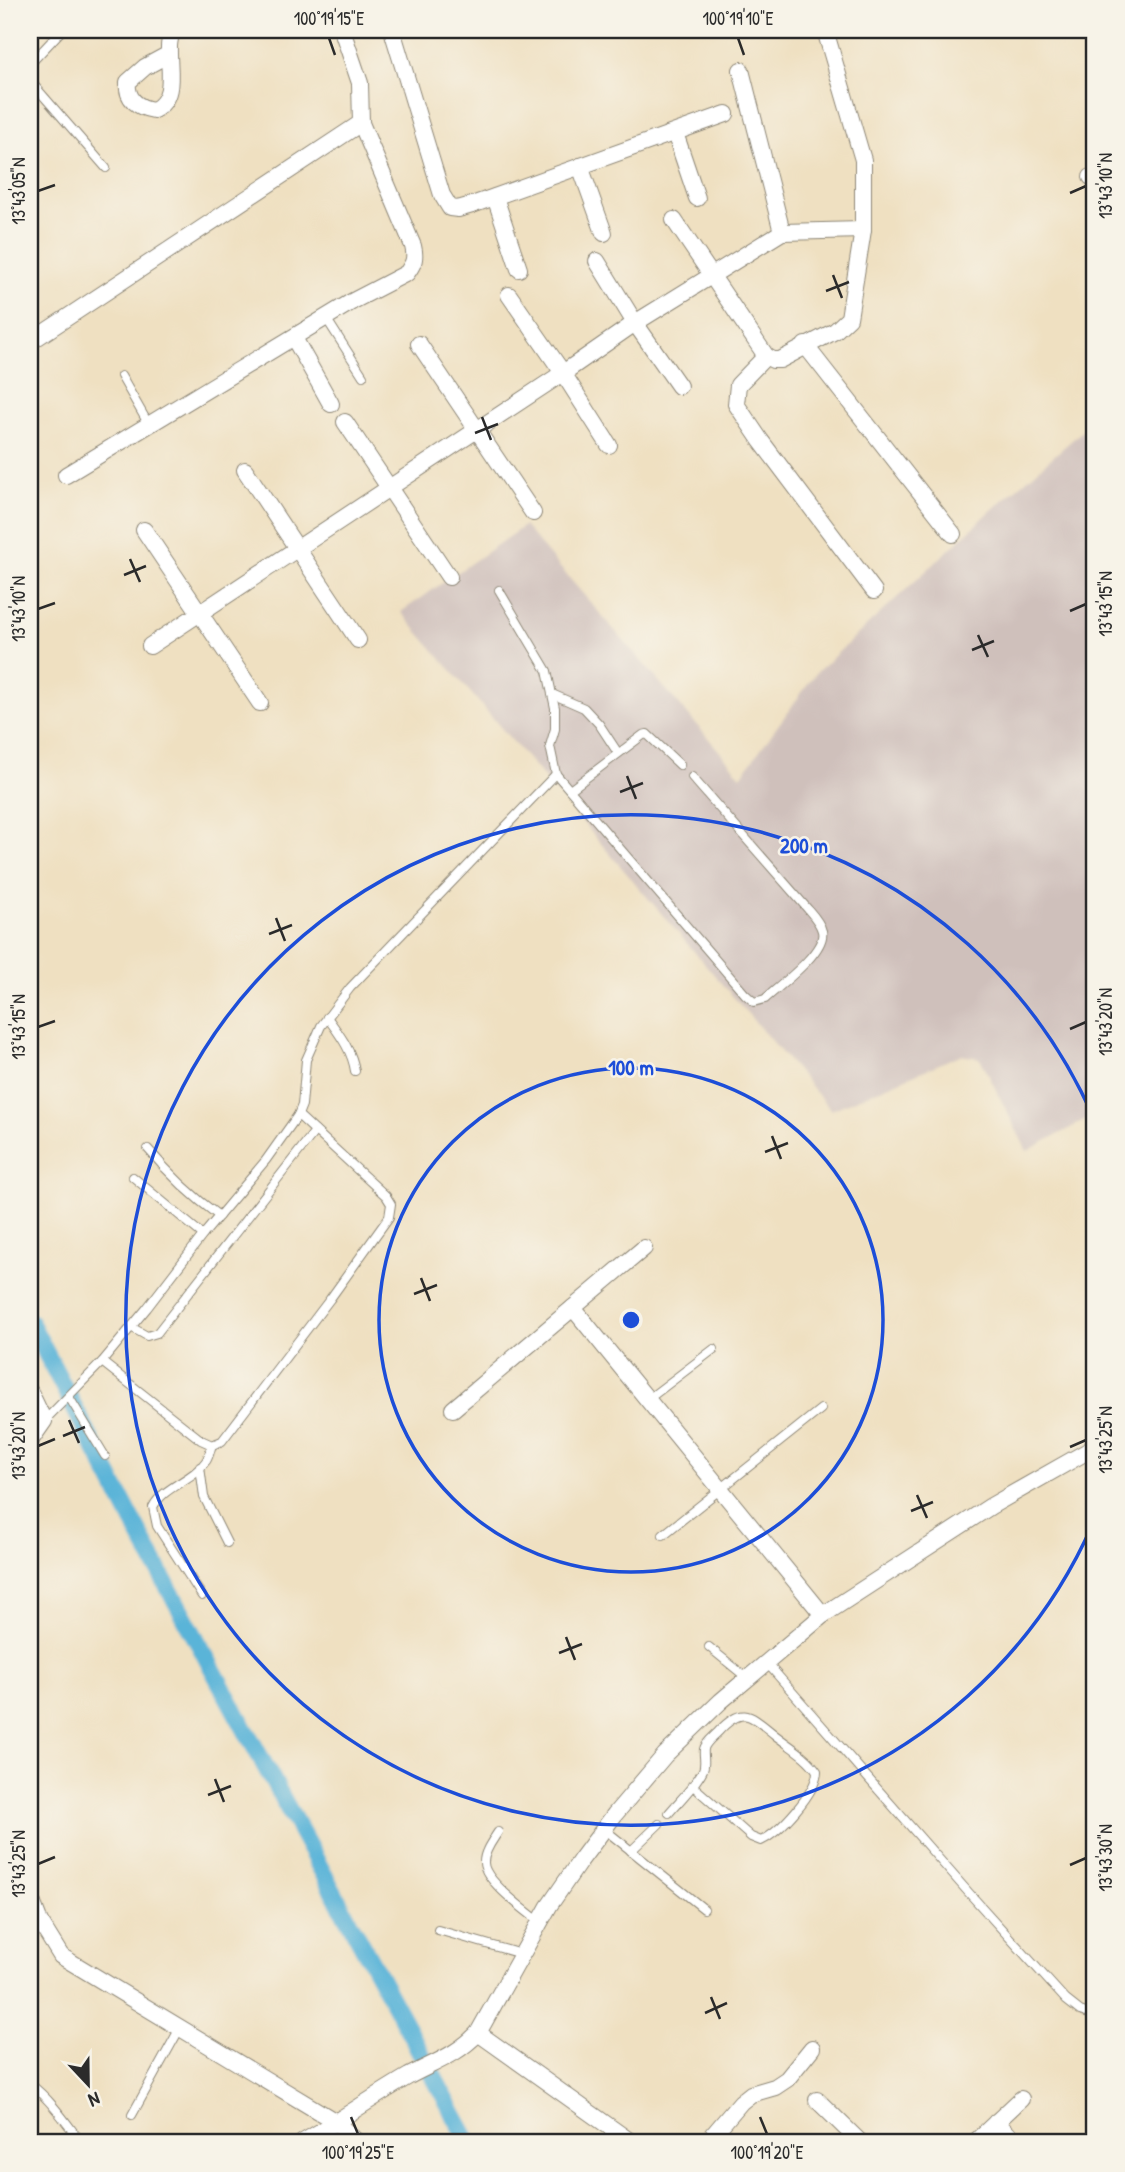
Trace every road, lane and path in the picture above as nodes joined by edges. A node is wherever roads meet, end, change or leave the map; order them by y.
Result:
1 (62, 30) edge
2 (172, 30) edge
3 (342, 30) edge
4 (393, 30) edge
5 (825, 30) edge
6 (169, 54) dead end
7 (30, 64) edge
8 (741, 69) dead end
9 (30, 75) edge
10 (726, 114) dead end
11 (361, 122) junction
12 (675, 133) junction
13 (580, 166) junction
14 (106, 168) dead end
15 (495, 197) junction
16 (697, 198) dead end
17 (674, 220) dead end
18 (863, 230) junction
19 (782, 232) junction
20 (604, 233) dead end
21 (597, 261) dead end
22 (519, 269) dead end
23 (713, 276) junction
24 (509, 295) dead end
25 (326, 318) junction
26 (635, 323) junction
27 (294, 338) junction
28 (30, 342) edge
29 (419, 344) dead end
30 (805, 345) junction
31 (766, 356) junction
32 (563, 373) junction
33 (121, 376) dead end
34 (363, 376) dead end
35 (679, 386) dead end
36 (331, 404) dead end
37 (345, 422) dead end
38 (149, 425) junction
39 (477, 430) junction
40 (609, 445) dead end
41 (245, 470) dead end
42 (66, 475) dead end
43 (389, 488) junction
44 (533, 513) dead end
45 (144, 530) dead end
46 (953, 534) dead end
47 (298, 549) junction
48 (449, 578) dead end
49 (499, 590) dead end
50 (874, 591) dead end
51 (201, 613) junction
52 (358, 640) dead end
53 (150, 646) dead end
54 (552, 694) junction
55 (260, 703) dead end
56 (618, 753) junction
57 (680, 765) dead end
58 (556, 775) junction
59 (692, 777) dead end
60 (570, 790) junction
61 (327, 1017) junction
62 (355, 1071) dead end
63 (298, 1115) junction
64 (315, 1131) junction
65 (148, 1149) dead end
66 (133, 1177) dead end
67 (219, 1216) junction
68 (203, 1236) junction
69 (644, 1248) dead end
70 (573, 1308) junction
71 (131, 1327) junction
72 (714, 1349) dead end
73 (102, 1362) junction
74 (30, 1392) edge
75 (65, 1400) junction
76 (647, 1400) junction
77 (453, 1409) dead end
78 (821, 1409) dead end
79 (47, 1418) junction
80 (30, 1441) edge
81 (212, 1445) junction
82 (1095, 1447) edge
83 (105, 1456) dead end
84 (200, 1467) junction
85 (720, 1489) junction
86 (663, 1535) dead end
87 (227, 1543) dead end
88 (202, 1596) dead end
89 (823, 1615) junction
90 (709, 1647) dead end
91 (766, 1662) junction
92 (747, 1678) junction
93 (692, 1784) junction
94 (669, 1813) dead end
95 (659, 1824) dead end
96 (604, 1829) junction
97 (498, 1832) dead end
98 (631, 1850) junction
99 (30, 1896) edge
100 (704, 1909) dead end
101 (540, 1923) junction
102 (438, 1930) dead end
103 (522, 1954) junction
104 (1094, 2014) edge
105 (1095, 2026) edge
106 (180, 2028) junction
107 (478, 2033) junction
108 (812, 2049) dead end
109 (30, 2084) edge
110 (1021, 2099) dead end
111 (817, 2100) dead end
112 (132, 2115) dead end
113 (336, 2122) junction
114 (996, 2122) junction
115 (81, 2142) edge
116 (303, 2142) edge
117 (357, 2142) edge
118 (631, 2142) edge
119 (707, 2142) edge
120 (860, 2142) edge
121 (975, 2142) edge
122 (1016, 2142) edge

1 - 7 lane
2 - 6 street
3 - 11 street
4 - 15 street
5 - 18 street
8 - 19 street
9 - 14 lane
10 - 12 street
11 - 25 street
11 - 28 street
12 - 13 street
12 - 16 street
13 - 15 street
13 - 20 street
15 - 22 street
17 - 23 street
18 - 19 street
18 - 30 street
19 - 23 street
21 - 26 street
23 - 26 street
23 - 31 street
24 - 32 street
25 - 27 street
25 - 34 lane
26 - 32 street
26 - 35 street
27 - 36 street
27 - 38 street
29 - 39 street
30 - 31 street
30 - 46 street
31 - 50 street
32 - 39 street
32 - 40 street
33 - 38 lane
37 - 43 street
38 - 42 street
39 - 43 street
39 - 44 street
41 - 47 street
43 - 47 street
43 - 48 street
45 - 51 street
47 - 51 street
47 - 52 street
49 - 54 lane
51 - 53 street
51 - 55 street
54 - 56 lane
54 - 58 lane
56 - 57 lane
56 - 60 lane
58 - 60 lane
58 - 61 lane
59 - 60 lane
61 - 62 lane
61 - 63 lane
63 - 64 lane
63 - 67 lane
64 - 71 lane
64 - 81 lane
65 - 67 lane
66 - 68 lane
67 - 68 lane
68 - 71 lane
69 - 70 street
70 - 76 street
70 - 77 street
71 - 73 lane
72 - 76 lane
73 - 75 lane
73 - 81 lane
74 - 79 street
75 - 79 lane
75 - 83 lane
76 - 85 street
78 - 85 lane
79 - 80 street
81 - 84 lane
82 - 89 street
84 - 87 lane
84 - 88 lane
85 - 86 lane
85 - 89 street
89 - 91 street
90 - 92 lane
91 - 92 street
91 - 104 lane
92 - 96 street
93 - 93 lane
93 - 94 lane
95 - 98 lane
96 - 98 lane
96 - 101 street
97 - 101 lane
98 - 100 lane
99 - 106 street
101 - 103 street
102 - 103 lane
103 - 107 street
104 - 105 lane
106 - 112 lane
106 - 113 street
107 - 113 street
107 - 118 street
108 - 119 street
109 - 115 lane
110 - 114 street
111 - 120 street
113 - 116 street
113 - 117 street
114 - 121 street
114 - 122 street

